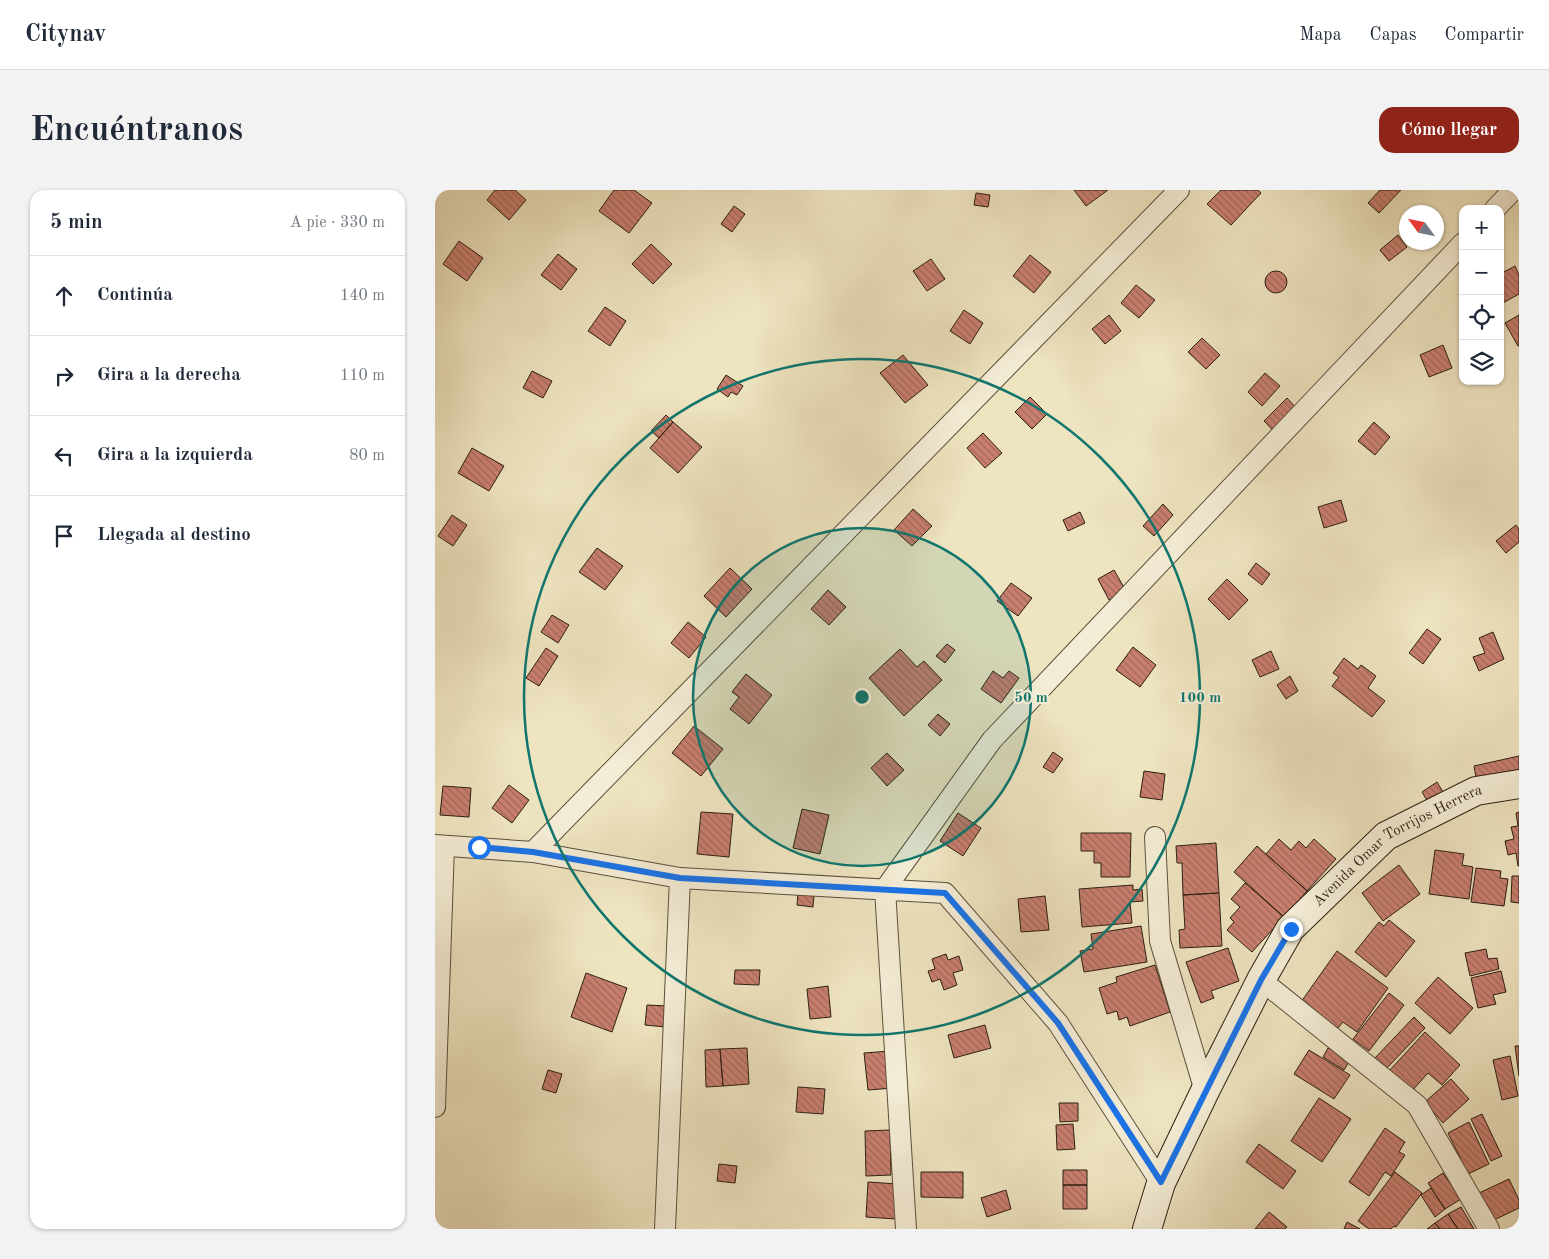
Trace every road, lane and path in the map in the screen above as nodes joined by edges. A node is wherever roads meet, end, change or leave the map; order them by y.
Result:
1 (1179, 190) edge
2 (1513, 190) edge
3 (1499, 205) edge
4 (1459, 247) edge
5 (1519, 784) edge
6 (1155, 837) dead end
7 (440, 846) edge
8 (533, 852) junction
9 (680, 878) junction
10 (885, 890) junction
11 (1261, 980) junction
12 (1205, 1091) junction
13 (435, 1106) edge
14 (1161, 1182) junction
15 (665, 1229) edge
16 (906, 1229) edge
17 (1147, 1229) edge
18 (1489, 1229) edge

1 - 8 street
2 - 3 street
4 - 10 street
5 - 11 street, Avenida Omar Torrijos Herrera
6 - 12 street
7 - 8 street
7 - 13 street
8 - 9 street
9 - 10 street
9 - 15 street
10 - 14 street
10 - 16 street
11 - 12 street, Avenida Omar Torrijos Herrera
11 - 18 street
12 - 14 street, Avenida Omar Torrijos Herrera
14 - 17 street, Avenida Omar Torrijos Herrera

